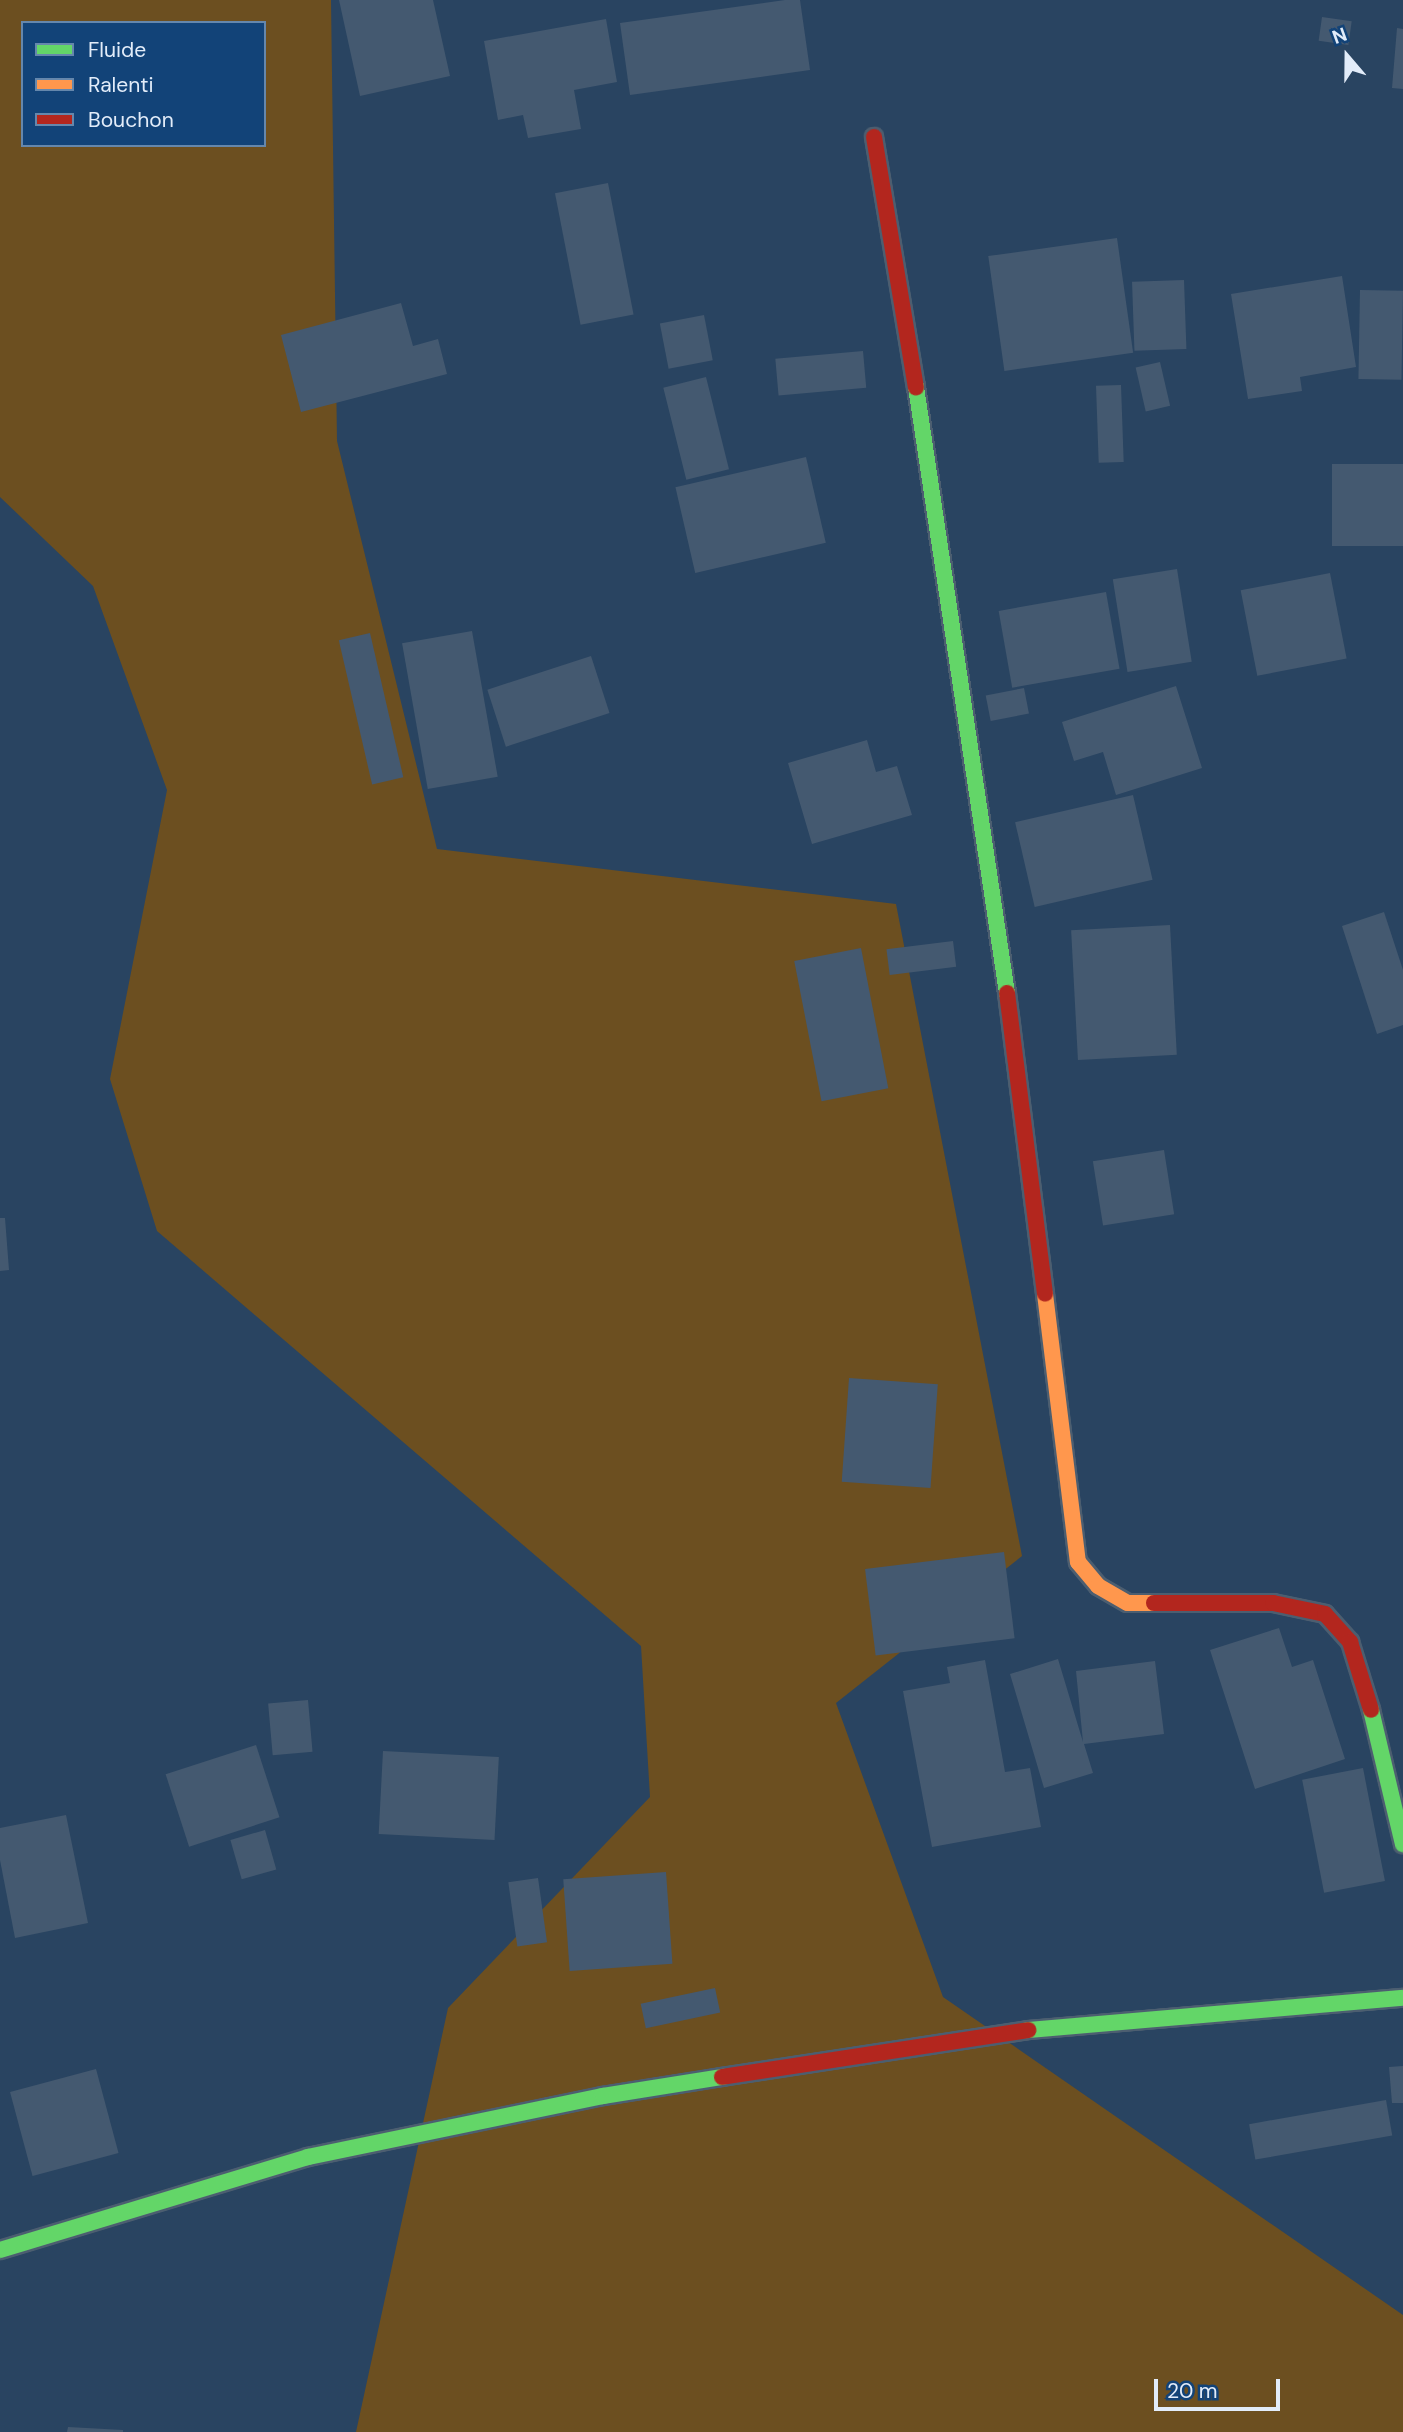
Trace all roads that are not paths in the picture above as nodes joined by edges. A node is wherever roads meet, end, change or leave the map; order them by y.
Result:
1 (874, 137) dead end
2 (1403, 1844) edge
3 (1403, 1998) edge
4 (0, 2250) edge

1 - 2 street
3 - 4 street

